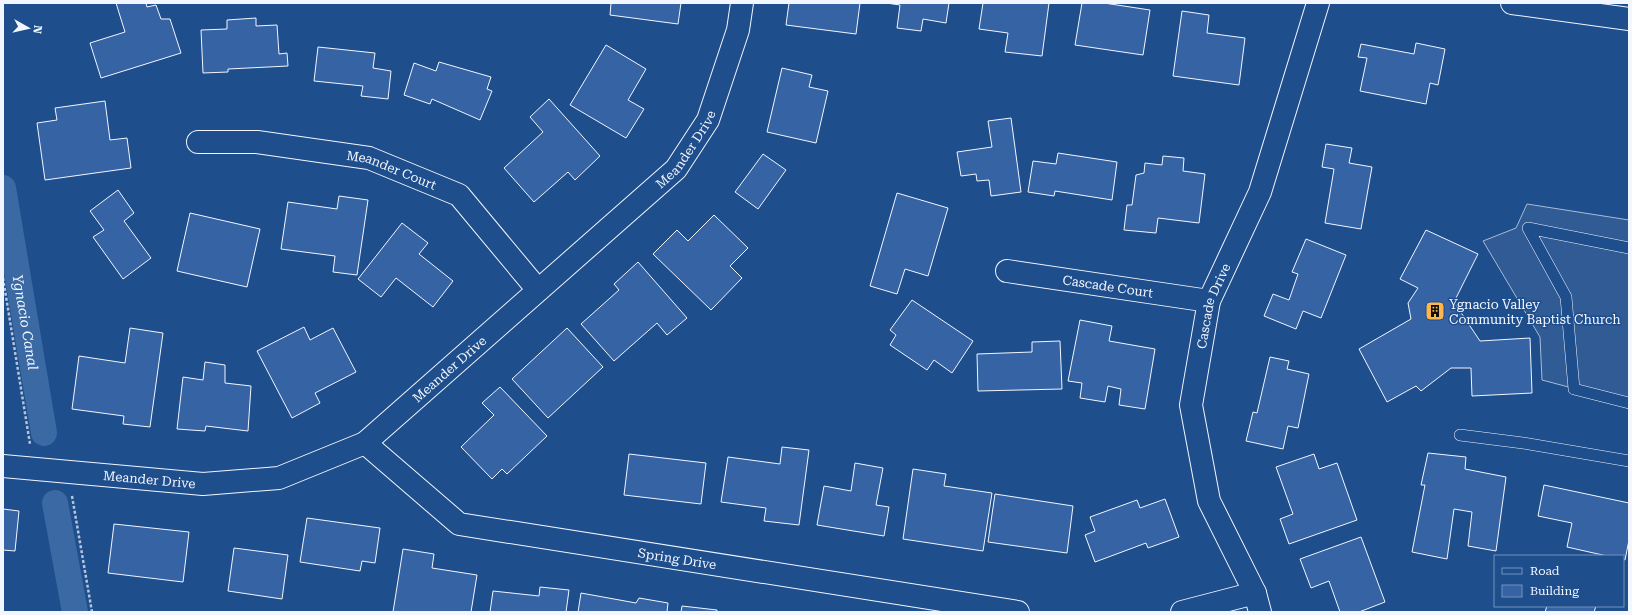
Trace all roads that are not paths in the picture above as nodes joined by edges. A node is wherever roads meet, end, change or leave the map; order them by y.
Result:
1 (742, 3) edge
2 (1318, 3) edge
3 (1512, 3) edge
4 (1629, 19) edge
5 (198, 142) dead end
6 (1629, 248) edge
7 (1007, 270) dead end
8 (538, 290) junction
9 (1209, 301) junction
10 (1629, 403) edge
11 (1460, 435) dead end
12 (365, 443) junction
13 (1629, 461) edge
14 (3, 466) edge
15 (1257, 602) edge
16 (1018, 612) edge
17 (1182, 612) edge

1 - 8 street, Meander Drive
2 - 9 street, Cascade Drive
3 - 4 street
5 - 8 street, Meander Court
6 - 10 lane
7 - 9 street, Cascade Court
8 - 12 street, Meander Drive
9 - 15 street, Cascade Drive
11 - 13 lane
12 - 14 street, Meander Drive
12 - 16 street, Spring Drive
15 - 17 street

